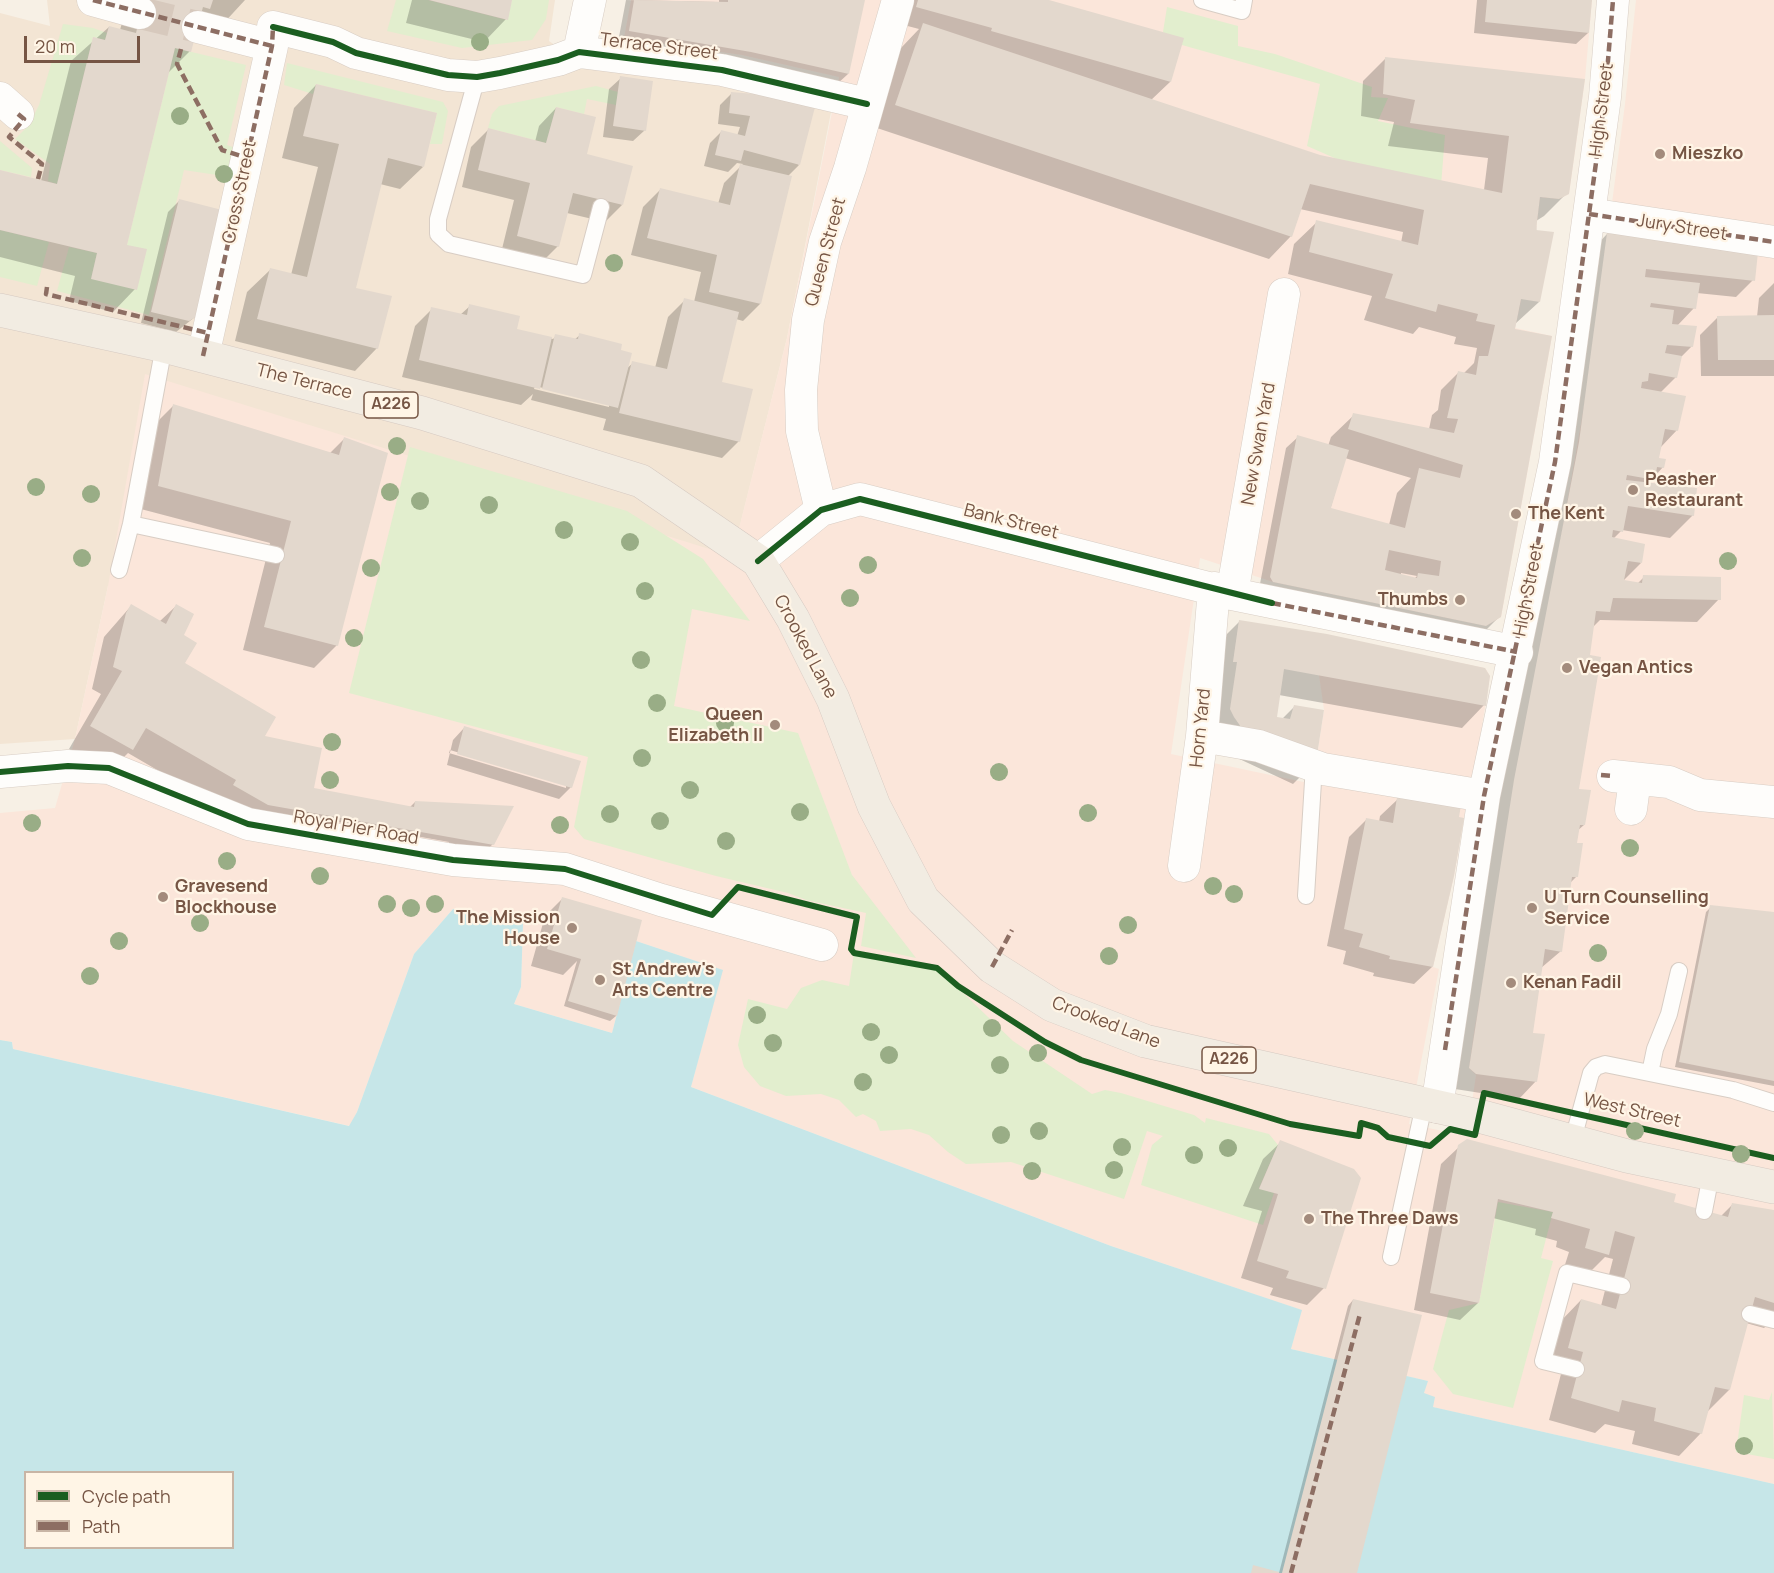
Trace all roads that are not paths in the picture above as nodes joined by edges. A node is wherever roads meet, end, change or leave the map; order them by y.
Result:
1 (93, 0) edge
2 (590, 0) edge
3 (898, 0) edge
4 (1202, 0) edge
5 (1245, 0) edge
6 (1613, 0) edge
7 (140, 13) tunnel mouth
8 (198, 27) tunnel mouth
9 (273, 36) junction
10 (579, 52) junction
11 (477, 76) junction
12 (867, 104) junction
13 (601, 207) dead end
14 (1589, 214) junction
15 (1774, 242) edge
16 (1284, 294) dead end
17 (0, 309) edge
18 (164, 346) junction
19 (203, 356) junction
20 (821, 510) junction
21 (131, 524) junction
22 (276, 555) dead end
23 (758, 561) junction
24 (119, 570) dead end
25 (1223, 591) junction
26 (1517, 652) junction
27 (1202, 736) junction
28 (1314, 765) junction
29 (0, 772) edge
30 (1484, 796) junction
31 (1774, 802) edge
32 (1631, 809) dead end
33 (1185, 866) dead end
34 (1306, 896) dead end
35 (822, 945) dead end
36 (1679, 971) dead end
37 (1650, 1073) junction
38 (1774, 1103) edge
39 (1431, 1106) junction
40 (1572, 1143) junction
41 (1711, 1175) junction
42 (1774, 1187) edge
43 (1704, 1211) dead end
44 (1391, 1257) dead end
45 (1622, 1286) dead end
46 (1750, 1314) dead end
47 (1774, 1320) edge
48 (1576, 1369) dead end

1 - 7 street
2 - 10 street
3 - 12 street, Queen Street
4 - 5 lane
6 - 14 street, High Street
8 - 9 street, Terrace Street
9 - 11 street, Terrace Street
9 - 19 street, Cross Street
10 - 11 street, Terrace Street
10 - 12 street, Terrace Street
11 - 13 lane
12 - 20 street, Queen Street
14 - 15 street, Jury Street
14 - 26 street, High Street
16 - 25 street, New Swan Yard
17 - 18 main road, The Terrace / A226
18 - 19 main road, The Terrace / A226
18 - 21 lane
19 - 23 main road, The Terrace / A226
20 - 23 street, Bank Street
20 - 25 street, Bank Street
21 - 22 lane
21 - 24 lane
23 - 39 main road, Crooked Lane / A226
25 - 26 street, Bank Street
25 - 27 street, Horn Yard
26 - 30 street, High Street
27 - 28 street
27 - 33 street, Horn Yard
28 - 30 street
28 - 34 lane
29 - 35 street, Royal Pier Road
30 - 39 street, High Street
31 - 32 street
36 - 37 lane
37 - 38 lane
37 - 40 lane
39 - 40 main road, Crooked Lane / A226
39 - 44 lane
40 - 41 main road, A226
41 - 42 main road, A226
41 - 43 lane
45 - 48 lane
46 - 47 lane

